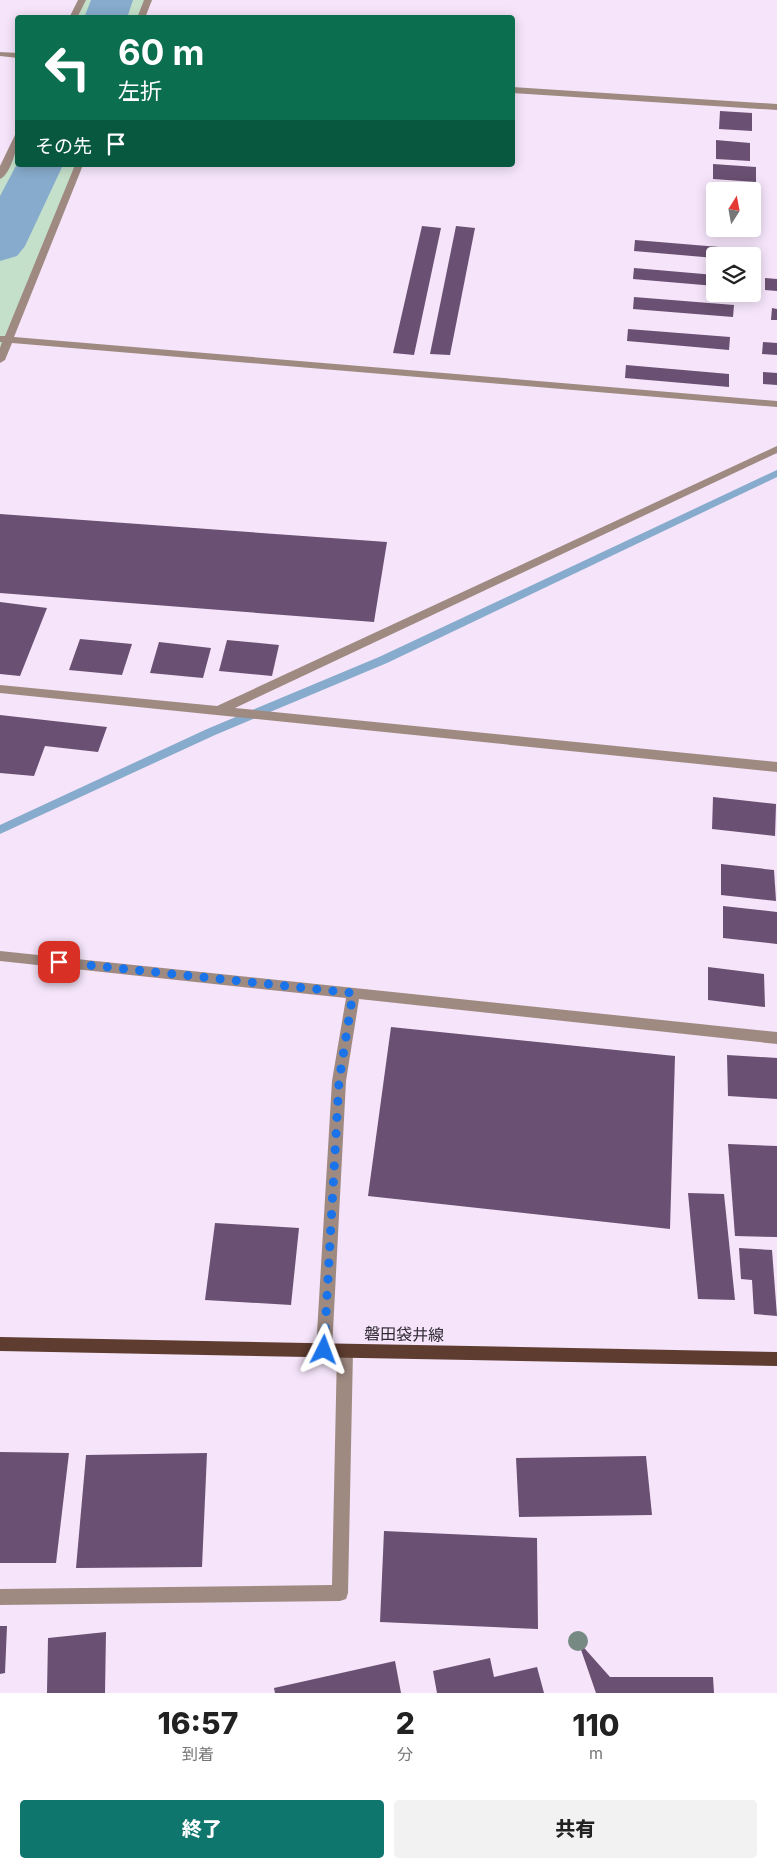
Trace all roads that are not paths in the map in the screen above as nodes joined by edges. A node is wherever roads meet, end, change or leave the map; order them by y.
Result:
1 (82, 0) edge
2 (148, 0) edge
3 (74, 15) edge
4 (142, 15) edge
5 (0, 54) edge
6 (15, 56) edge
7 (515, 90) edge
8 (777, 107) edge
9 (15, 143) edge
10 (78, 167) edge
11 (0, 176) edge
12 (4, 340) edge
13 (0, 360) edge
14 (777, 404) edge
15 (777, 449) edge
16 (0, 689) edge
17 (218, 711) junction
18 (777, 767) edge
19 (0, 956) edge
20 (353, 993) junction
21 (777, 1038) edge
22 (0, 1344) edge
23 (324, 1350) junction
24 (345, 1351) junction
25 (777, 1359) edge
26 (0, 1597) edge

1 - 3 street
2 - 4 street
5 - 6 street
7 - 8 street
9 - 11 street
10 - 12 street
12 - 13 street
12 - 14 street
15 - 17 street
16 - 17 street
17 - 18 street
19 - 20 street
20 - 21 street
20 - 23 street
22 - 23 main road, 磐田袋井線
23 - 24 main road, 磐田袋井線
24 - 25 main road, 磐田袋井線
24 - 26 street

